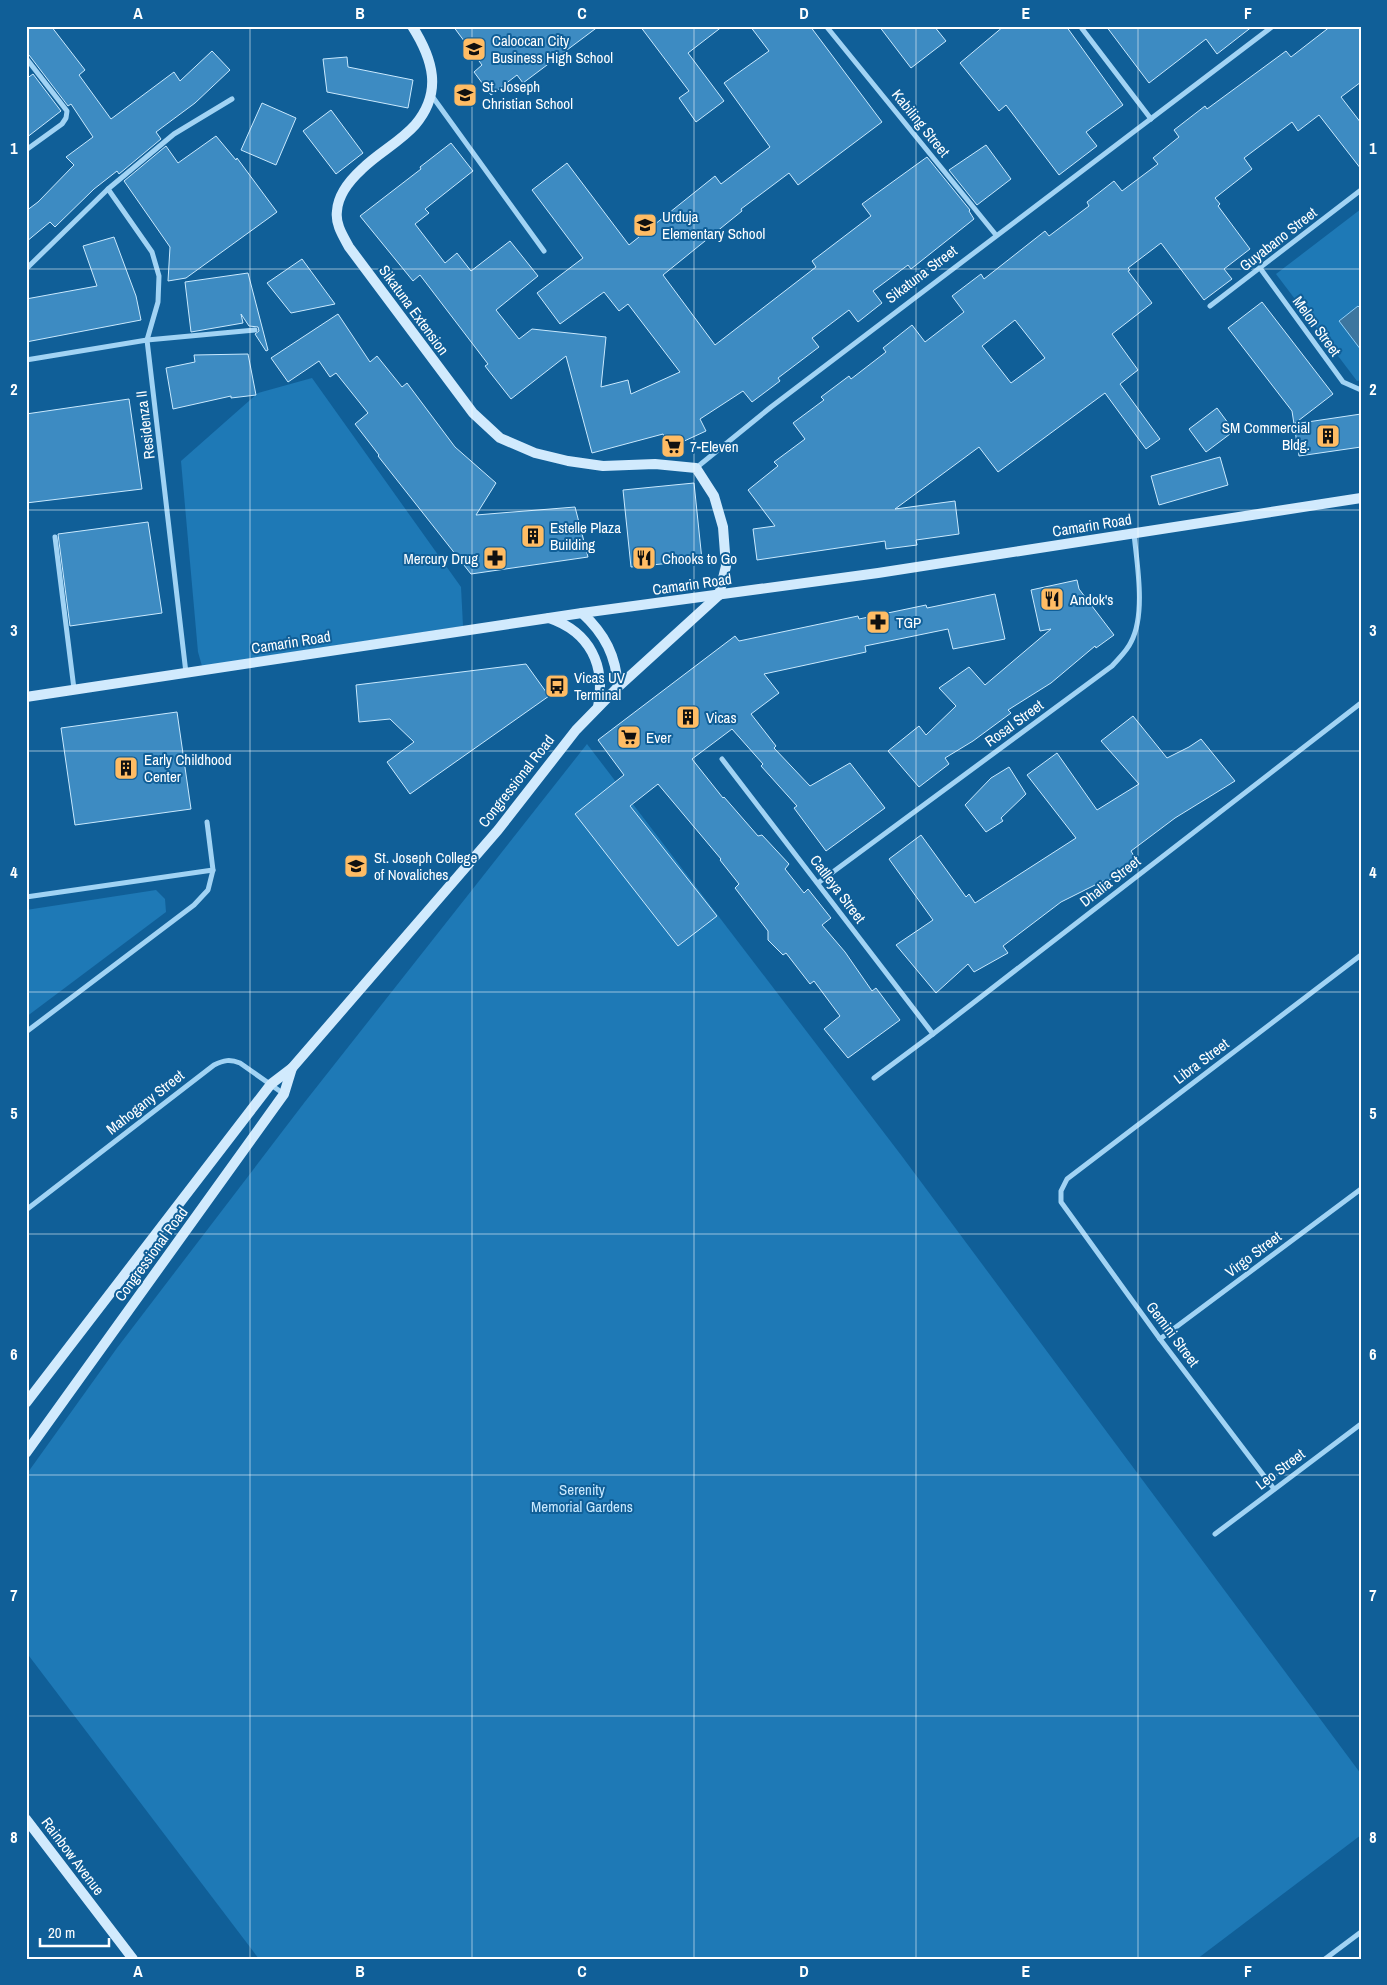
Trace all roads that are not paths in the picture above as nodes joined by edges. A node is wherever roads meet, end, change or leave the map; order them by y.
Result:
1 (412, 26) edge
2 (826, 26) edge
3 (1080, 26) edge
4 (1274, 26) edge
5 (26, 58) edge
6 (432, 96) junction
7 (232, 99) dead end
8 (1151, 119) junction
9 (26, 150) edge
10 (108, 189) junction
11 (1361, 190) edge
12 (996, 236) junction
13 (544, 251) dead end
14 (1260, 268) junction
15 (26, 269) edge
16 (1210, 306) dead end
17 (255, 330) dead end
18 (147, 340) junction
19 (26, 360) edge
20 (1361, 390) edge
21 (696, 468) junction
22 (1361, 498) edge
23 (1134, 534) junction
24 (55, 537) dead end
25 (719, 595) junction
26 (582, 613) junction
27 (548, 618) junction
28 (186, 673) junction
29 (618, 687) junction
30 (74, 690) junction
31 (26, 697) edge
32 (1361, 703) edge
33 (598, 707) junction
34 (722, 759) dead end
35 (207, 822) dead end
36 (213, 870) junction
37 (818, 883) junction
38 (26, 897) edge
39 (1361, 955) edge
40 (26, 1032) edge
41 (933, 1034) junction
42 (292, 1068) junction
43 (874, 1078) dead end
44 (271, 1084) junction
45 (284, 1094) junction
46 (1361, 1189) edge
47 (1061, 1191) joint
48 (26, 1210) edge
49 (1160, 1339) junction
50 (26, 1403) edge
51 (1361, 1424) edge
52 (26, 1453) edge
53 (1274, 1489) junction
54 (1215, 1534) dead end
55 (26, 1819) edge
56 (1361, 1932) edge
57 (133, 1959) edge
58 (1325, 1959) edge

1 - 6 main road
2 - 12 street, Kabiling Street
3 - 8 street
4 - 8 street, Sikatuna Street
5 - 9 street
6 - 13 street
6 - 21 main road, Sikatuna Extension
7 - 10 street
8 - 12 street, Sikatuna Street
10 - 15 street
10 - 18 street, Residenza II
11 - 14 street, Guyabano Street
12 - 21 street, Sikatuna Street
14 - 16 street, Guyabano Street
14 - 20 street, Melon Street
17 - 18 street
18 - 19 street
18 - 28 street, Residenza II
21 - 25 main road
22 - 23 main road, Camarin Road
23 - 25 main road, Camarin Road
23 - 37 street, Rosal Street
24 - 30 street
25 - 26 main road, Camarin Road
25 - 29 main road, Congressional Road
26 - 27 main road, Camarin Road
26 - 29 main road
27 - 28 main road, Camarin Road
27 - 33 main road
28 - 30 main road, Camarin Road
29 - 33 main road, Congressional Road
30 - 31 main road, Camarin Road
32 - 41 street, Dhalia Street
33 - 42 main road, Congressional Road
34 - 37 street, Catlleya Street
35 - 36 street
36 - 38 street
36 - 40 street
37 - 41 street, Catlleya Street
39 - 47 street, Libra Street
41 - 43 street, Dhalia Street
42 - 44 main road, Congressional Road
42 - 45 main road, Congressional Road
44 - 45 street, Mahogany Street
44 - 48 street, Mahogany Street
44 - 50 main road, Congressional Road
45 - 52 main road, Congressional Road
46 - 49 street, Virgo Street
47 - 49 street, Gemini Street
49 - 53 street, Gemini Street
51 - 53 street, Leo Street
53 - 54 street, Leo Street
55 - 57 main road, Rainbow Avenue
56 - 58 street

